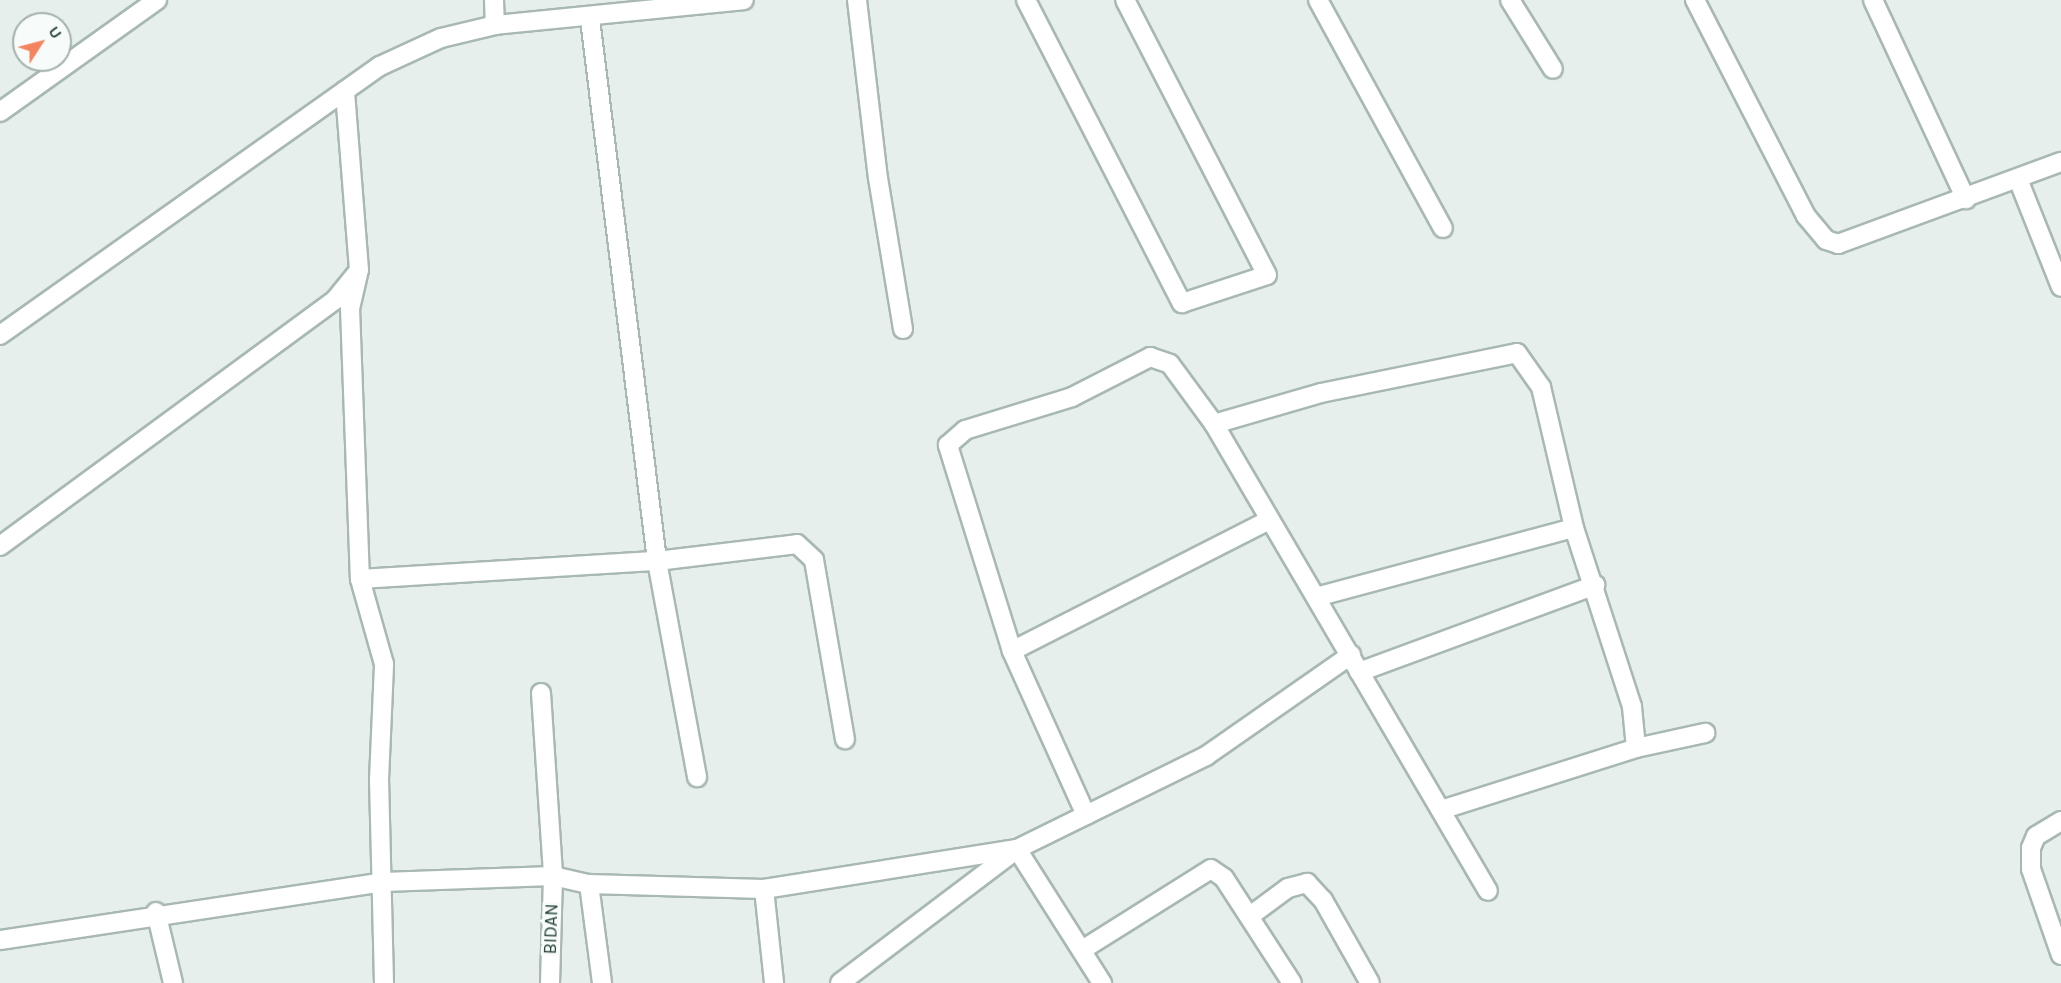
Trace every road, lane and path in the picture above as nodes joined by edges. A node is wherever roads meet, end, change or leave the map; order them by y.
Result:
1 (157, 0) edge
2 (494, 0) edge
3 (744, 0) edge
4 (857, 0) edge
5 (1026, 0) edge
6 (1125, 0) edge
7 (1318, 0) edge
8 (1510, 0) edge
9 (1695, 0) edge
10 (1873, 0) edge
11 (590, 19) junction
12 (495, 25) junction
13 (1553, 69) dead end
14 (345, 91) junction
15 (0, 112) edge
16 (2061, 162) edge
17 (2018, 179) junction
18 (1966, 199) junction
19 (1443, 228) dead end
20 (359, 270) junction
21 (2061, 287) edge
22 (903, 330) dead end
23 (0, 335) edge
24 (1214, 424) junction
25 (1269, 520) junction
26 (1574, 528) junction
27 (0, 546) edge
28 (657, 561) junction
29 (360, 579) junction
30 (1596, 585) junction
31 (1316, 597) junction
32 (1012, 651) junction
33 (1351, 655) junction
34 (1359, 672) junction
35 (541, 693) dead end
36 (1705, 733) dead end
37 (845, 739) dead end
38 (1636, 748) junction
39 (697, 777) dead end
40 (1444, 809) junction
41 (1086, 815) junction
42 (2061, 821) edge
43 (1017, 849) junction
44 (553, 876) junction
45 (384, 882) junction
46 (589, 884) junction
47 (764, 889) junction
48 (1488, 891) dead end
49 (156, 912) junction
50 (1250, 916) junction
51 (0, 940) edge
52 (1082, 950) junction
53 (2061, 955) edge
54 (173, 983) edge
55 (384, 983) edge
56 (550, 983) edge
57 (602, 983) edge
58 (774, 983) edge
59 (840, 983) edge
60 (1102, 983) edge
61 (1292, 983) edge
62 (1370, 983) edge

1 - 15 street
2 - 12 street
3 - 11 street
4 - 22 street
5 - 6 street
7 - 19 street
8 - 13 street
9 - 18 street
10 - 18 street
11 - 12 street
11 - 28 street
12 - 14 street
14 - 20 street
14 - 23 street
16 - 17 street
17 - 18 street
17 - 21 street
20 - 27 street
20 - 29 street
24 - 25 street
24 - 26 street
24 - 32 street
25 - 31 street
25 - 32 street
26 - 30 street
26 - 31 street
28 - 29 street
28 - 37 street
28 - 39 street
29 - 45 street
30 - 34 street
30 - 38 street
31 - 33 street
32 - 41 street
33 - 34 street
33 - 41 street
34 - 40 street
35 - 44 street, BIDAN
36 - 38 street
38 - 40 street
40 - 48 street
41 - 43 street
42 - 53 street
43 - 47 street
43 - 52 street
43 - 59 street
44 - 45 street
44 - 46 street
44 - 56 street, BIDAN
45 - 49 street
45 - 55 street
46 - 47 street
46 - 57 street
47 - 58 street
49 - 51 street
49 - 54 street
50 - 52 street
50 - 61 street
50 - 62 street
52 - 60 street

